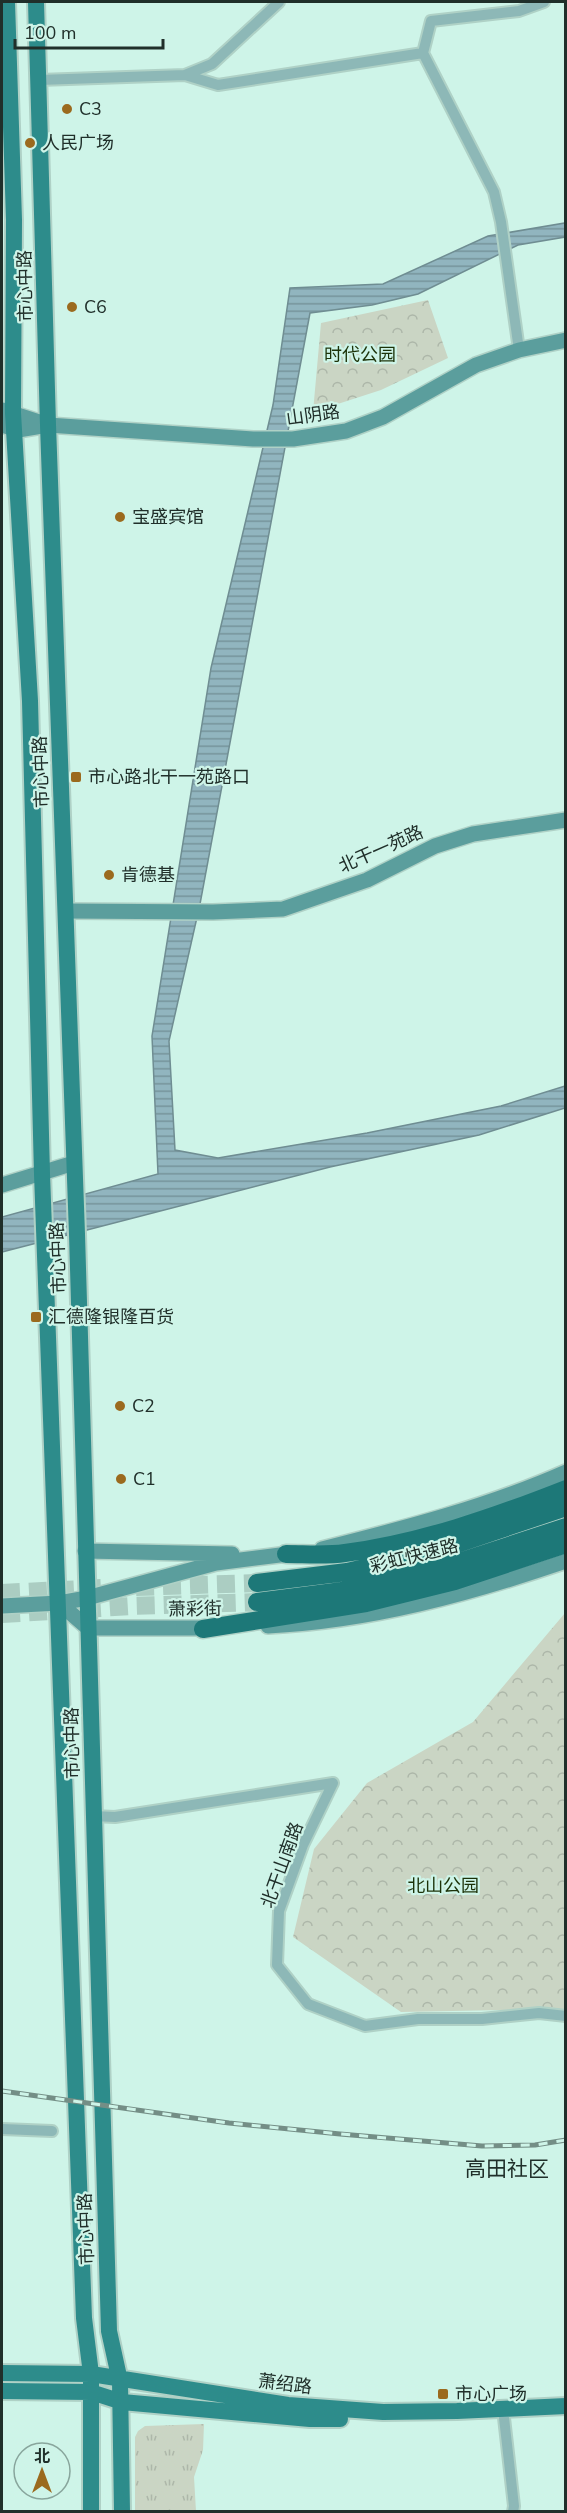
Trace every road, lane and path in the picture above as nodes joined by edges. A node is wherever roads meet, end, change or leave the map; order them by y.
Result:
1 (8, 2) edge
2 (36, 2) edge
3 (279, 2) edge
4 (544, 2) edge
5 (423, 53) junction
6 (185, 75) junction
7 (39, 80) junction
8 (6, 93) edge
9 (566, 340) edge
10 (519, 350) junction
11 (7, 419) edge
12 (48, 425) junction
13 (566, 820) edge
14 (66, 911) junction
15 (74, 1163) junction
16 (42, 1174) junction
17 (2, 1185) edge
18 (566, 1472) edge
19 (566, 1489) edge
20 (566, 1508) edge
21 (566, 1527) edge
22 (566, 1544) edge
23 (86, 1551) junction
24 (286, 1554) junction
25 (566, 1561) edge
26 (257, 1583) tunnel mouth
27 (87, 1598) junction
28 (257, 1602) tunnel mouth
29 (59, 1603) junction
30 (2, 1606) edge
31 (88, 1628) junction
32 (203, 1629) junction
33 (93, 1816) junction
34 (566, 2016) edge
35 (2, 2129) edge
36 (52, 2132) dead end
37 (2, 2373) edge
38 (91, 2374) junction
39 (120, 2381) junction
40 (2, 2391) edge
41 (91, 2392) junction
42 (122, 2402) junction
43 (566, 2406) edge
44 (566, 2414) edge
45 (504, 2415) junction
46 (91, 2511) edge
47 (122, 2511) edge
48 (513, 2511) edge

1 - 8 main road, 市心中路
2 - 7 main road, 市心中路
3 - 6 street
4 - 5 street
5 - 6 street
5 - 10 street
6 - 7 street
7 - 12 main road, 市心中路
8 - 11 main road, 市心中路
9 - 10 main road, 山阴路
10 - 12 main road, 山阴路
11 - 12 main road, 山阴路
11 - 16 main road, 市心中路
12 - 14 main road, 市心中路
13 - 14 main road, 北干一苑路
14 - 15 main road, 市心中路
15 - 16 main road
15 - 23 main road, 市心中路
16 - 17 main road
16 - 29 main road, 市心中路
18 - 24 main road, 萧彩街
19 - 24 highway
20 - 26 highway, 彩虹快速路
21 - 28 highway, 彩虹快速路
22 - 32 highway
23 - 24 main road, 萧彩街
23 - 27 main road, 市心中路
24 - 27 main road, 萧彩街
25 - 32 main road, 萧彩街
27 - 29 main road, 萧彩街
27 - 31 main road, 市心中路
29 - 30 main road, 萧彩街
29 - 31 main road
29 - 38 main road, 市心中路
31 - 32 main road, 萧彩街
31 - 33 main road, 市心中路
33 - 34 street, 北干山南路
33 - 39 main road, 市心中路
35 - 36 street
37 - 38 main road, 萧绍路
38 - 39 main road, 萧绍路
38 - 41 main road, 市心中路
39 - 42 main road, 市心中路
39 - 45 main road, 萧绍路
40 - 41 main road
41 - 42 main road
41 - 46 main road, 市心中路
42 - 45 main road
42 - 47 main road, 市心中路
43 - 45 main road, 萧绍路
44 - 45 main road
45 - 48 street

